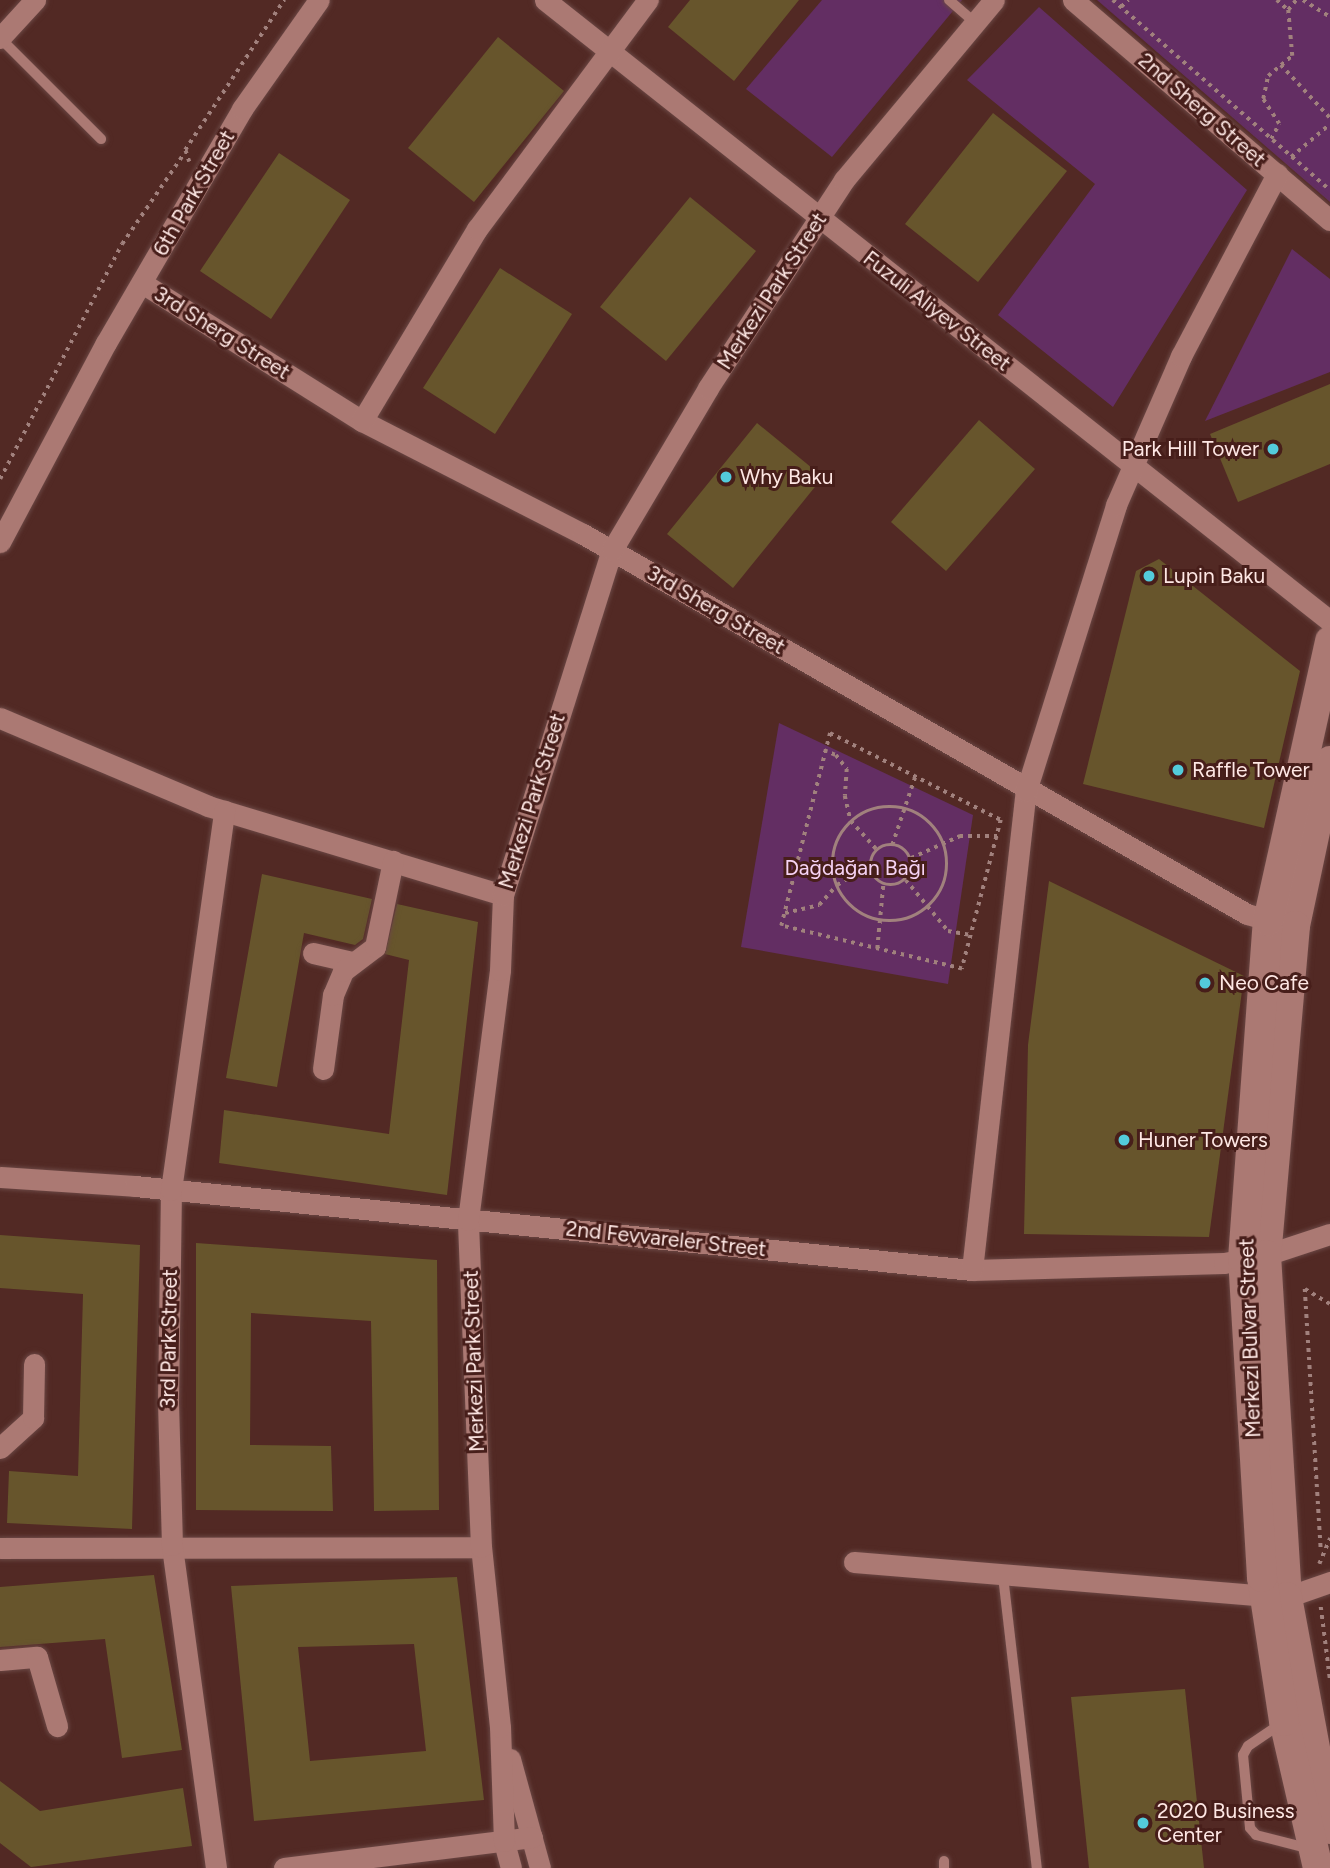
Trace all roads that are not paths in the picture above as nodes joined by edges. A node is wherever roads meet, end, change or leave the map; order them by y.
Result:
1 (35, 0) edge
2 (319, 0) edge
3 (545, 0) edge
4 (648, 0) edge
5 (949, 0) edge
6 (994, 0) edge
7 (1073, 0) edge
8 (975, 23) junction
9 (0, 38) edge
10 (610, 49) junction
11 (101, 139) dead end
12 (1276, 174) junction
13 (819, 219) junction
14 (1330, 220) edge
15 (142, 283) junction
16 (362, 421) junction
17 (1133, 466) junction
18 (0, 542) edge
19 (612, 550) junction
20 (1330, 621) edge
21 (1330, 641) edge
22 (0, 718) edge
23 (1330, 761) edge
24 (1026, 791) junction
25 (225, 811) junction
26 (393, 861) junction
27 (503, 895) junction
28 (1282, 924) junction
29 (313, 953) dead end
30 (351, 962) junction
31 (323, 1069) dead end
32 (0, 1177) edge
33 (170, 1190) junction
34 (468, 1220) junction
35 (1330, 1234) edge
36 (1255, 1257) junction
37 (972, 1270) junction
38 (34, 1364) dead end
39 (0, 1447) edge
40 (172, 1545) junction
41 (481, 1547) junction
42 (0, 1548) edge
43 (855, 1562) dead end
44 (1003, 1576) junction
45 (1330, 1581) edge
46 (1276, 1597) junction
47 (0, 1660) edge
48 (1284, 1721) junction
49 (57, 1726) dead end
50 (500, 1727) junction
51 (532, 1837) junction
52 (504, 1841) junction
53 (1320, 1849) edge
54 (216, 1868) edge
55 (284, 1868) edge
56 (510, 1868) edge
57 (540, 1868) edge
58 (1037, 1868) edge

1 - 9 street
2 - 15 street, 6th Park Street
3 - 10 street, Fuzuli Aliyev Street
4 - 10 street
5 - 8 lane
6 - 8 street, Merkezi Park Street
7 - 12 street, 2nd Sherg Street
8 - 13 street, Merkezi Park Street
9 - 11 lane
10 - 13 street, Fuzuli Aliyev Street
10 - 16 street
12 - 14 street, 2nd Sherg Street
12 - 17 street
13 - 17 street, Fuzuli Aliyev Street
13 - 19 street, Merkezi Park Street
15 - 16 street, 3rd Sherg Street
15 - 18 street, 6th Park Street
16 - 19 street, 3rd Sherg Street
17 - 20 street, Fuzuli Aliyev Street
17 - 24 street
19 - 24 street, 3rd Sherg Street
19 - 27 street, Merkezi Park Street
21 - 28 street, Merkezi Bulvar Street
22 - 25 street
23 - 28 street, Merkezi Bulvar Street
24 - 28 street, 3rd Sherg Street
24 - 37 street
25 - 26 street
25 - 33 street, 3rd Park Street
26 - 27 street
26 - 30 street
27 - 34 street, Merkezi Park Street
28 - 36 street, Merkezi Bulvar Street
29 - 30 street
30 - 31 street
32 - 33 street, 2nd Fevvareler Street
33 - 34 street, 2nd Fevvareler Street
33 - 40 street, 3rd Park Street
34 - 37 street, 2nd Fevvareler Street
34 - 41 street, Merkezi Park Street
35 - 36 street, 2nd Fevvareler Street
36 - 37 street, 2nd Fevvareler Street
36 - 46 street, Merkezi Bulvar Street
38 - 39 street
40 - 41 street
40 - 42 street
40 - 54 street, 3rd Park Street
41 - 50 street, Merkezi Park Street
43 - 44 street
44 - 46 street
44 - 58 lane
45 - 46 street
46 - 48 street, Merkezi Bulvar Street
46 - 53 street, Merkezi Bulvar Street
47 - 49 street
48 - 53 street, Merkezi Bulvar Street
48 - 53 lane
50 - 51 street, Merkezi Park Street
50 - 52 street, Merkezi Park Street
51 - 52 street
51 - 57 street, Merkezi Park Street
52 - 55 street
52 - 56 street, Merkezi Park Street

